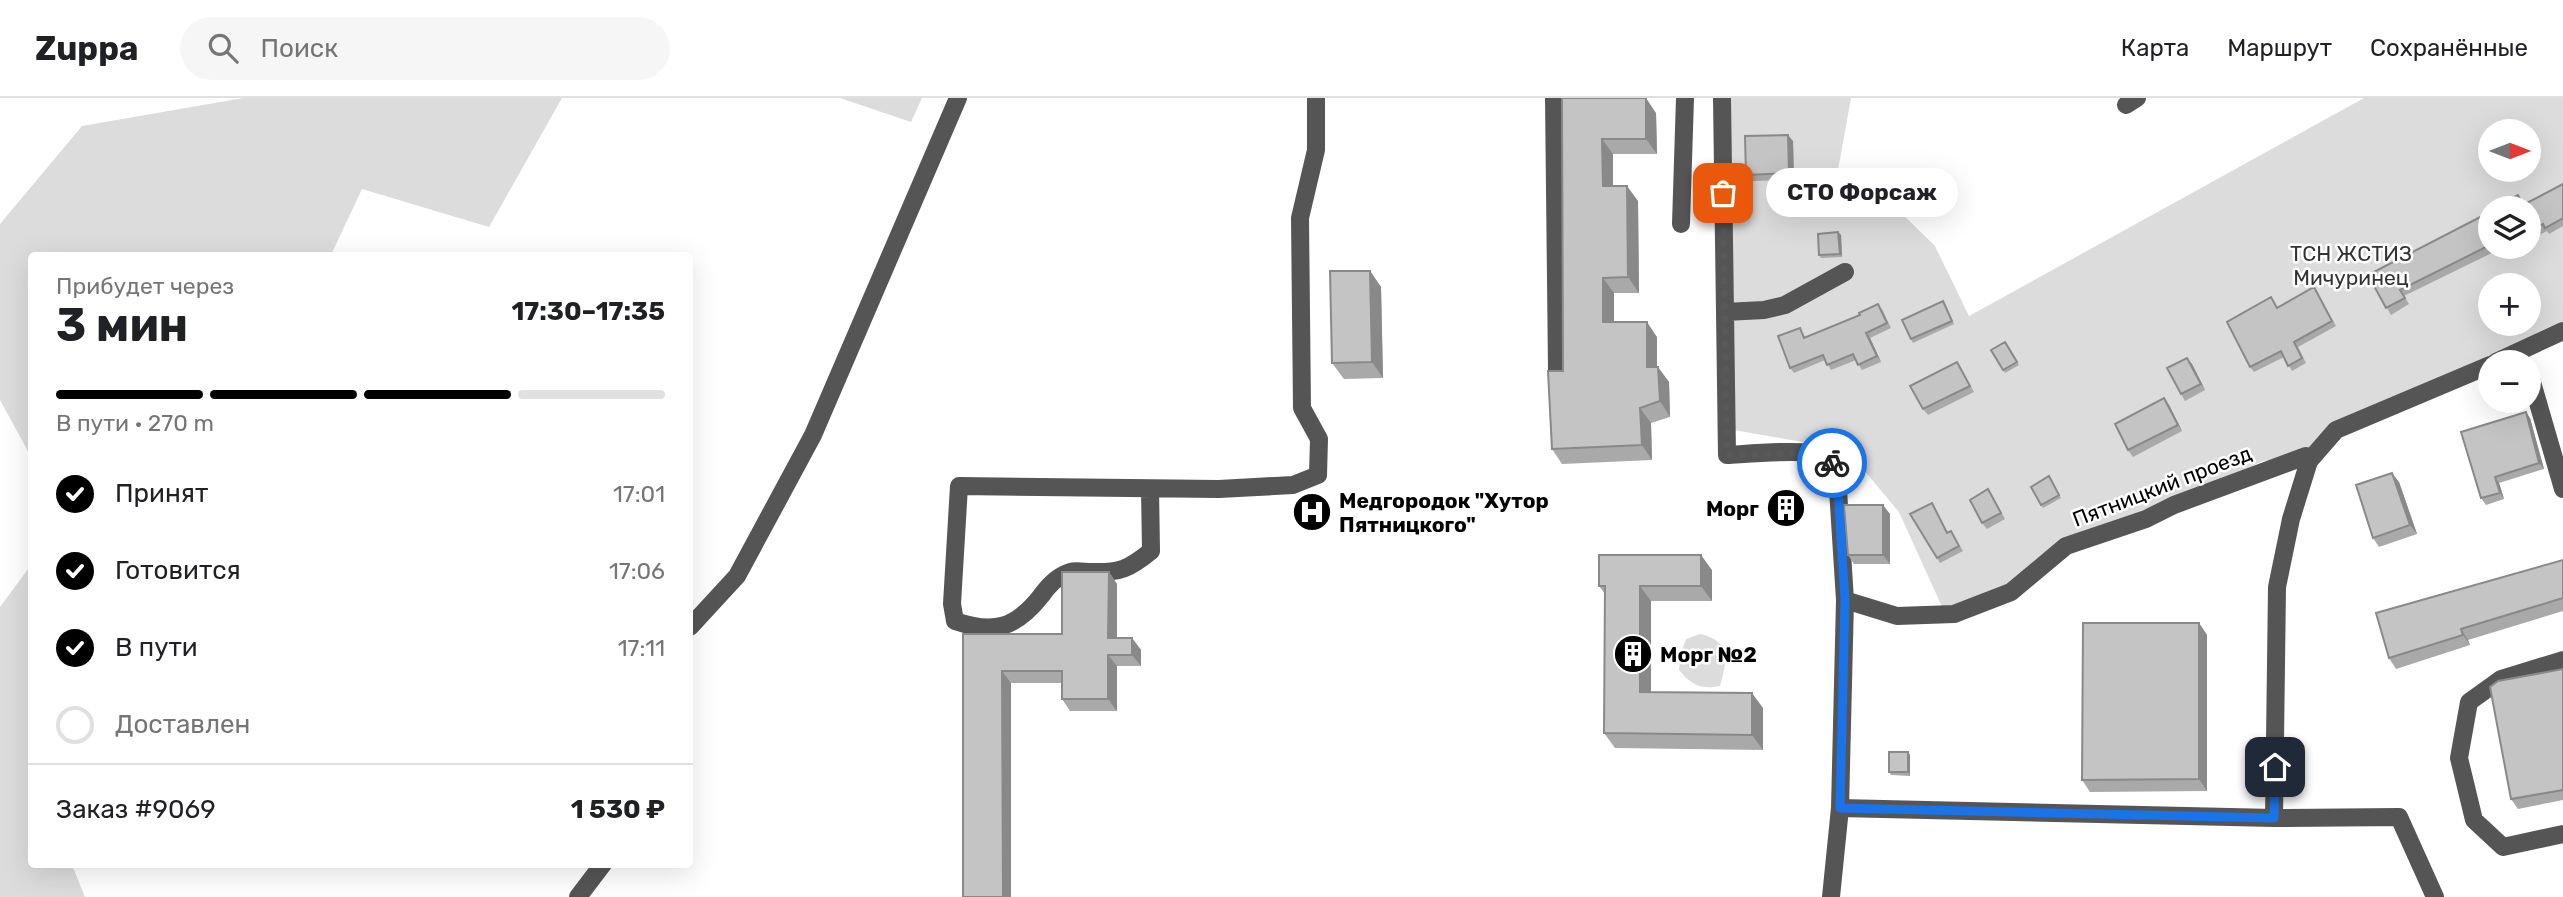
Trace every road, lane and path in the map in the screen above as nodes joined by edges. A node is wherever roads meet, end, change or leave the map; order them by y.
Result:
1 (957, 98) edge
2 (1316, 98) edge
3 (1554, 98) edge
4 (1685, 98) edge
5 (1722, 98) edge
6 (1681, 224) dead end
7 (1845, 272) dead end
8 (1725, 312) junction
9 (2563, 331) edge
10 (2533, 350) edge
11 (1558, 370) edge
12 (2478, 370) edge
13 (2541, 413) edge
14 (2306, 456) dead end
15 (1150, 489) junction
16 (2563, 489) edge
17 (1845, 600) junction
18 (693, 623) edge
19 (2563, 660) edge
20 (1840, 808) junction
21 (2274, 818) junction
22 (2563, 834) edge
23 (600, 868) edge
24 (578, 897) edge
25 (1831, 897) edge
26 (2435, 897) edge

1 - 18 street
2 - 15 street
3 - 11 street
4 - 6 street
5 - 8 street
7 - 8 street
8 - 17 street
9 - 10 street
12 - 21 street
13 - 16 street
14 - 17 street, Пятницкий проезд
15 - 15 street
17 - 20 street
19 - 22 street
20 - 21 street
20 - 25 street
21 - 26 street
23 - 24 street

